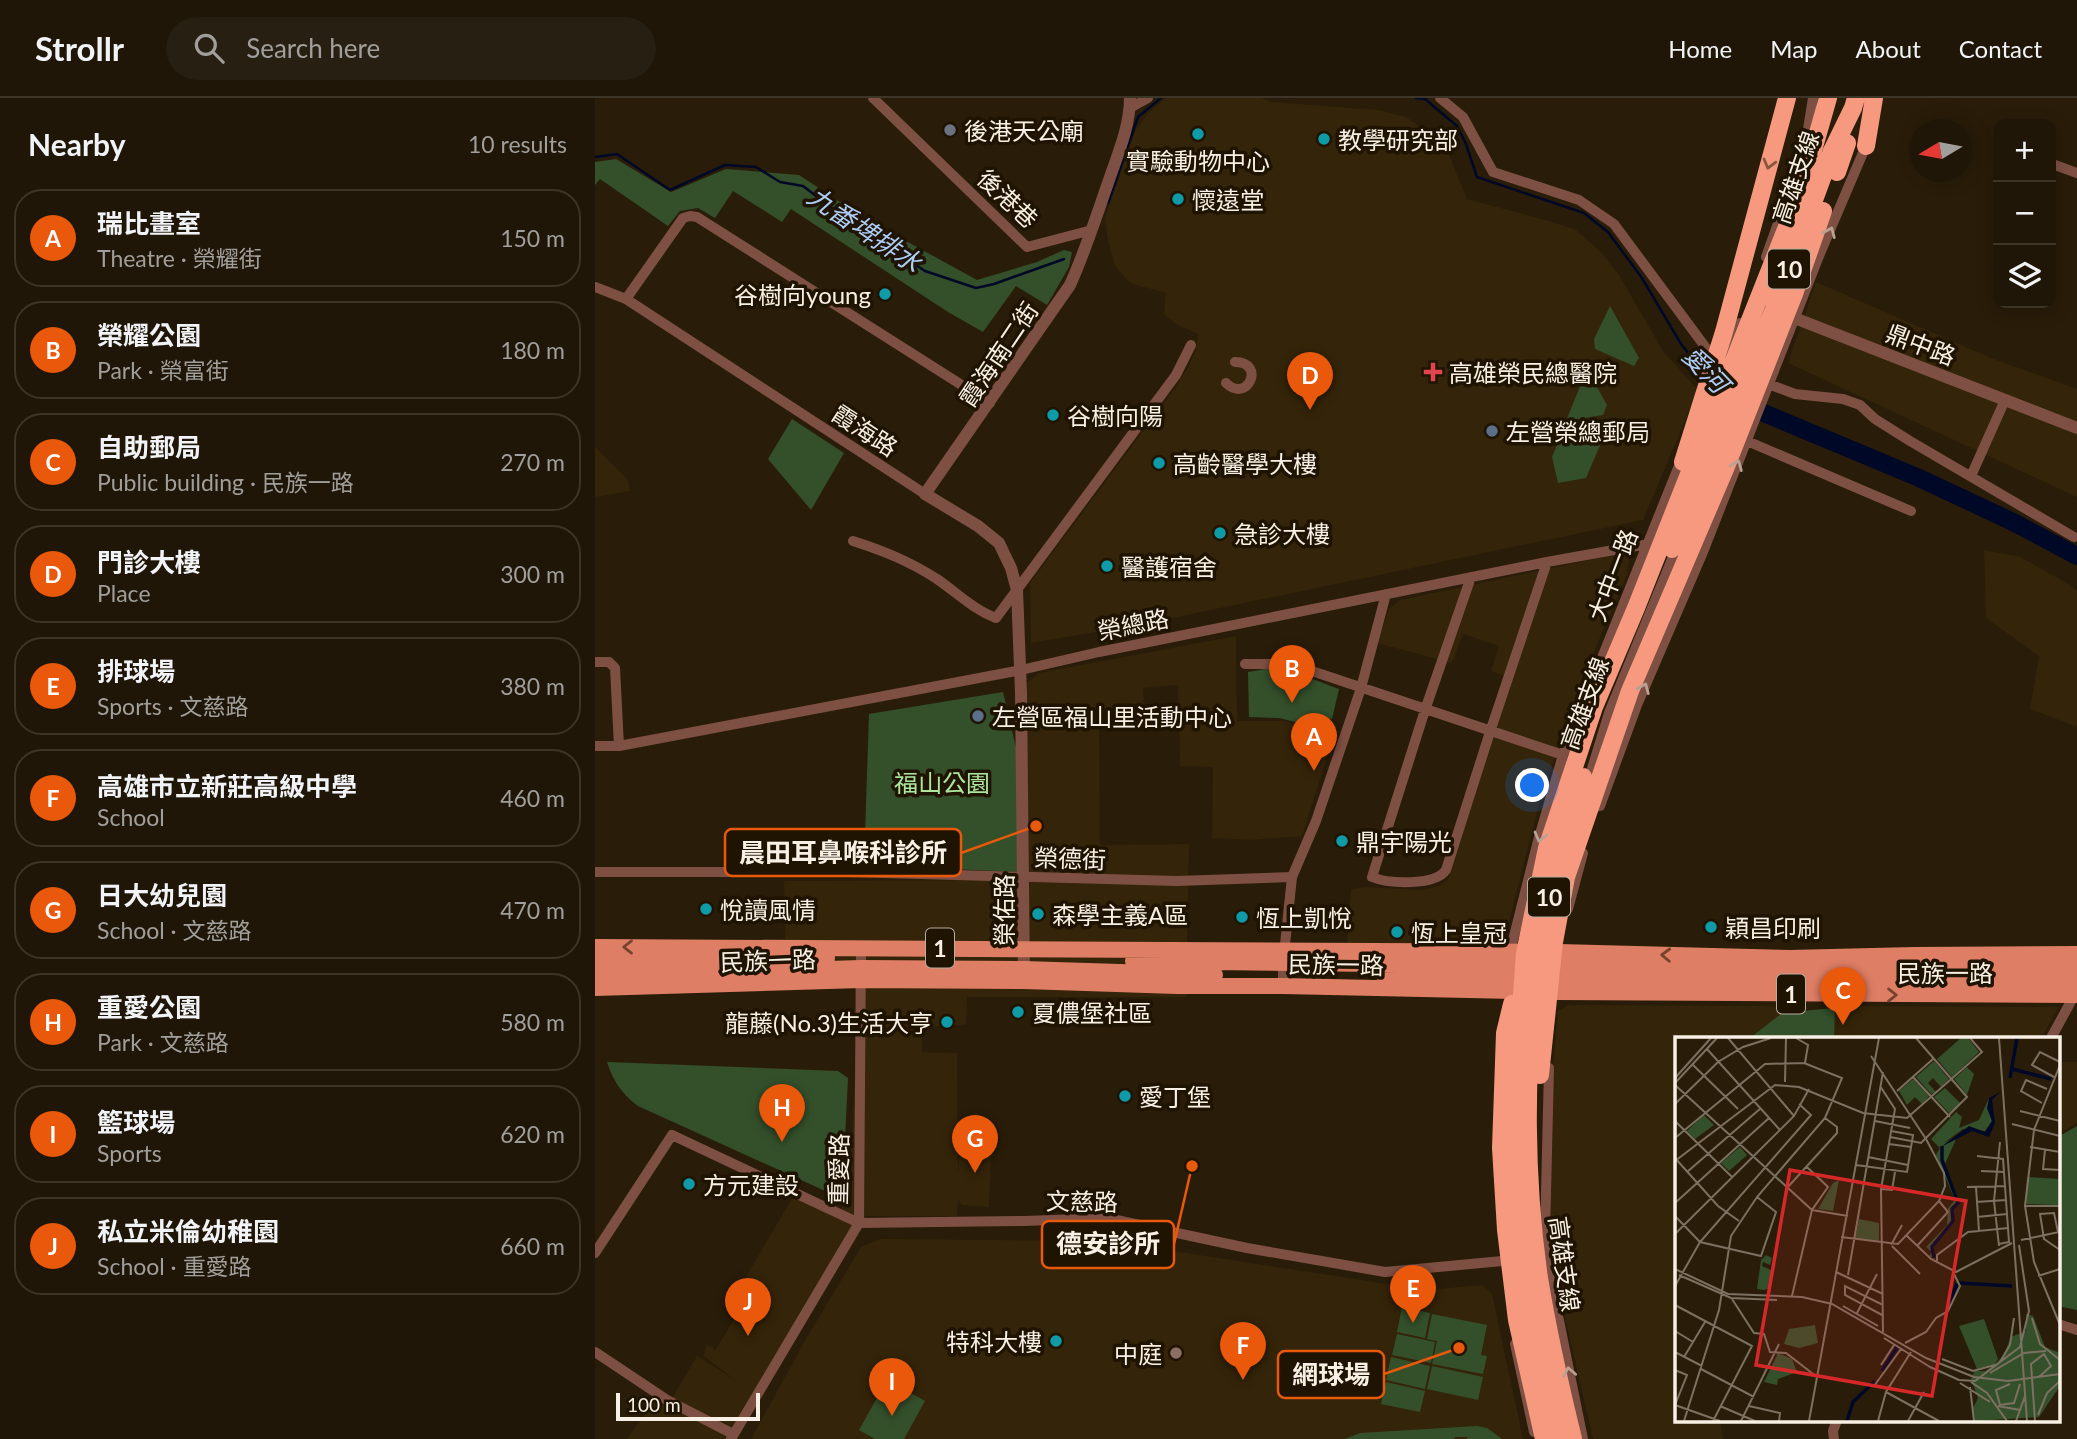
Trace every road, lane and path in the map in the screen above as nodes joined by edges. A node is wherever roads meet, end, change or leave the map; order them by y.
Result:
1 (873, 98) edge
2 (1148, 98) edge
3 (1440, 98) edge
4 (1787, 98) edge
5 (1813, 98) edge
6 (1829, 98) edge
7 (1845, 98) edge
8 (1858, 98) edge
9 (1874, 98) edge
10 (1883, 98) edge
11 (1130, 103) edge
12 (1866, 146) junction
13 (1840, 147) junction
14 (2056, 166) edge
15 (2077, 173) edge
16 (1092, 230) junction
17 (595, 287) edge
18 (626, 299) junction
19 (1749, 302) junction
20 (1767, 302) junction
21 (1796, 318) junction
22 (1191, 345) dead end
23 (1235, 362) dead end
24 (1721, 367) junction
25 (1226, 383) dead end
26 (1768, 384) junction
27 (1737, 387) junction
28 (2005, 400) junction
29 (989, 403) junction
30 (2077, 428) edge
31 (1747, 441) junction
32 (1688, 442) junction
33 (1700, 459) junction
34 (1972, 476) junction
35 (925, 494) junction
36 (1720, 509) junction
37 (1911, 511) dead end
38 (2074, 537) dead end
39 (853, 541) dead end
40 (1648, 543) junction
41 (1665, 544) junction
42 (1678, 544) junction
43 (1547, 562) junction
44 (1471, 577) junction
45 (1017, 590) junction
46 (1387, 594) junction
47 (1636, 608) junction
48 (595, 662) edge
49 (1245, 664) dead end
50 (1021, 670) junction
51 (1361, 688) junction
52 (1425, 710) junction
53 (1490, 732) junction
54 (595, 746) edge
55 (619, 746) junction
56 (1563, 755) junction
57 (595, 872) edge
58 (1024, 877) junction
59 (1292, 877) junction
60 (1525, 898) junction
61 (1563, 917) junction
62 (595, 947) edge
63 (2077, 954) edge
64 (595, 960) edge
65 (2007, 961) junction
66 (861, 963) junction
67 (1024, 964) junction
68 (2077, 967) edge
69 (1511, 968) junction
70 (1283, 970) junction
71 (1557, 973) junction
72 (595, 976) edge
73 (595, 988) edge
74 (2076, 990) edge
75 (2052, 1037) edge
76 (1530, 1179) junction
77 (1504, 1205) junction
78 (859, 1223) junction
79 (595, 1253) edge
80 (1548, 1256) junction
81 (1515, 1260) junction
82 (1503, 1261) junction
83 (2059, 1324) edge
84 (2077, 1330) edge
85 (595, 1352) edge
86 (1836, 1422) edge
87 (732, 1437) edge
88 (1536, 1439) edge
89 (1546, 1439) edge
90 (1558, 1439) edge
91 (1573, 1439) edge
92 (1583, 1439) edge
93 (1834, 1439) edge

1 - 16 street, 後港巷
2 - 11 street
3 - 24 street
4 -> 47 highway, bridge
5 - 19 street, 大中一路
6 - 20 highway
6 - 47 highway, 高雄支線 / 10, bridge
7 - 13 highway, 高雄支線 / 10
8 - 13 highway
9 - 12 highway
10 - 12 street, 大中一路
11 - 16 street
21 -> 12 street, 大中一路
13 - 27 highway, 高雄支線 / 10, bridge
13 - 76 highway, bridge
14 - 15 street
16 - 29 street, 霞海南二街
17 - 18 street, 霞海路
18 - 29 street
18 - 35 street, 霞海路
19 - 20 street, 鼎中路
19 - 24 street, 大中一路
20 - 21 street, 鼎中路
20 - 27 street, 大中一路
21 - 26 street, 大中一路
21 - 28 street, 鼎中路
22 - 45 street
23 - 25 street
24 - 32 street, 大中一路
26 - 31 street, 大中一路
26 - 34 street
27 - 33 street, 大中一路
27 - 61 highway, bridge
27 - 76 highway, 高雄支線 / 10, bridge
28 - 30 street, 鼎中路
28 - 34 street
29 - 35 street, 霞海南二街
36 -> 31 street, 大中一路
31 - 37 street
32 - 33 street
32 - 40 street, 大中一路
33 - 41 street, 大中一路
33 - 42 street, 大中一路
34 - 38 street
35 - 45 street, 霞海路
36 - 42 street, 大中一路
61 -> 36 street, 大中一路
39 - 45 street
40 - 41 street, 榮總路
40 - 43 street, 榮總路
40 - 56 street, 大中一路
41 - 42 street, 榮總路
42 - 61 street, 大中一路
43 - 44 street, 榮總路
43 - 53 street
44 - 46 street, 榮總路
44 - 52 street
45 - 50 street, 霞海路
46 - 50 street, 榮總路
46 - 51 street
47 - 69 highway, 高雄支線 / 10, bridge
48 - 55 street
49 - 51 street
50 - 55 street, 榮總路
50 - 58 street, 榮佑路
51 - 52 street
51 - 59 street
52 - 53 street
52 - 53 street
53 - 56 street
54 - 55 street, 榮總路
56 -> 60 street, 大中一路
57 - 58 street, 榮德街
58 - 59 street, 榮德街
58 - 67 street, 榮佑路
59 - 70 street
60 - 61 street
60 - 69 street, 大中一路
61 - 71 street, 大中一路
66 -> 62 main road, 民族一路 / 1
63 - 65 main road, 民族一路 / 1
64 - 66 main road, 民族一路 / 1
65 - 68 main road, 民族一路 / 1
65 -> 71 main road, 民族一路 / 1
66 - 67 main road, 民族一路 / 1
66 - 72 main road, 民族一路 / 1
66 - 73 main road, 民族一路 / 1
66 - 78 street, 重愛路
67 - 70 main road, 民族一路 / 1
67 - 70 main road, 民族一路 / 1
69 - 70 main road, 民族一路 / 1
69 - 70 main road, 民族一路 / 1
69 - 71 main road, 民族一路 / 1
69 - 71 main road, 民族一路 / 1
69 - 77 street, 大中一路
69 - 89 highway, bridge
69 - 90 highway, 高雄支線 / 10, bridge
71 -> 74 main road, 民族一路 / 1
71 - 80 street, 大中一路
74 - 75 street
76 - 91 highway, 高雄支線 / 10, bridge
77 - 81 street
77 - 82 street
78 - 79 street, 文慈路
78 - 82 street, 文慈路
78 - 87 street, 重愛路
80 - 81 street, 文慈路
92 -> 80 street, 大中一路
81 - 82 street, 文慈路
81 - 89 street
82 - 88 street
83 - 84 street
85 - 87 street
86 - 93 street

